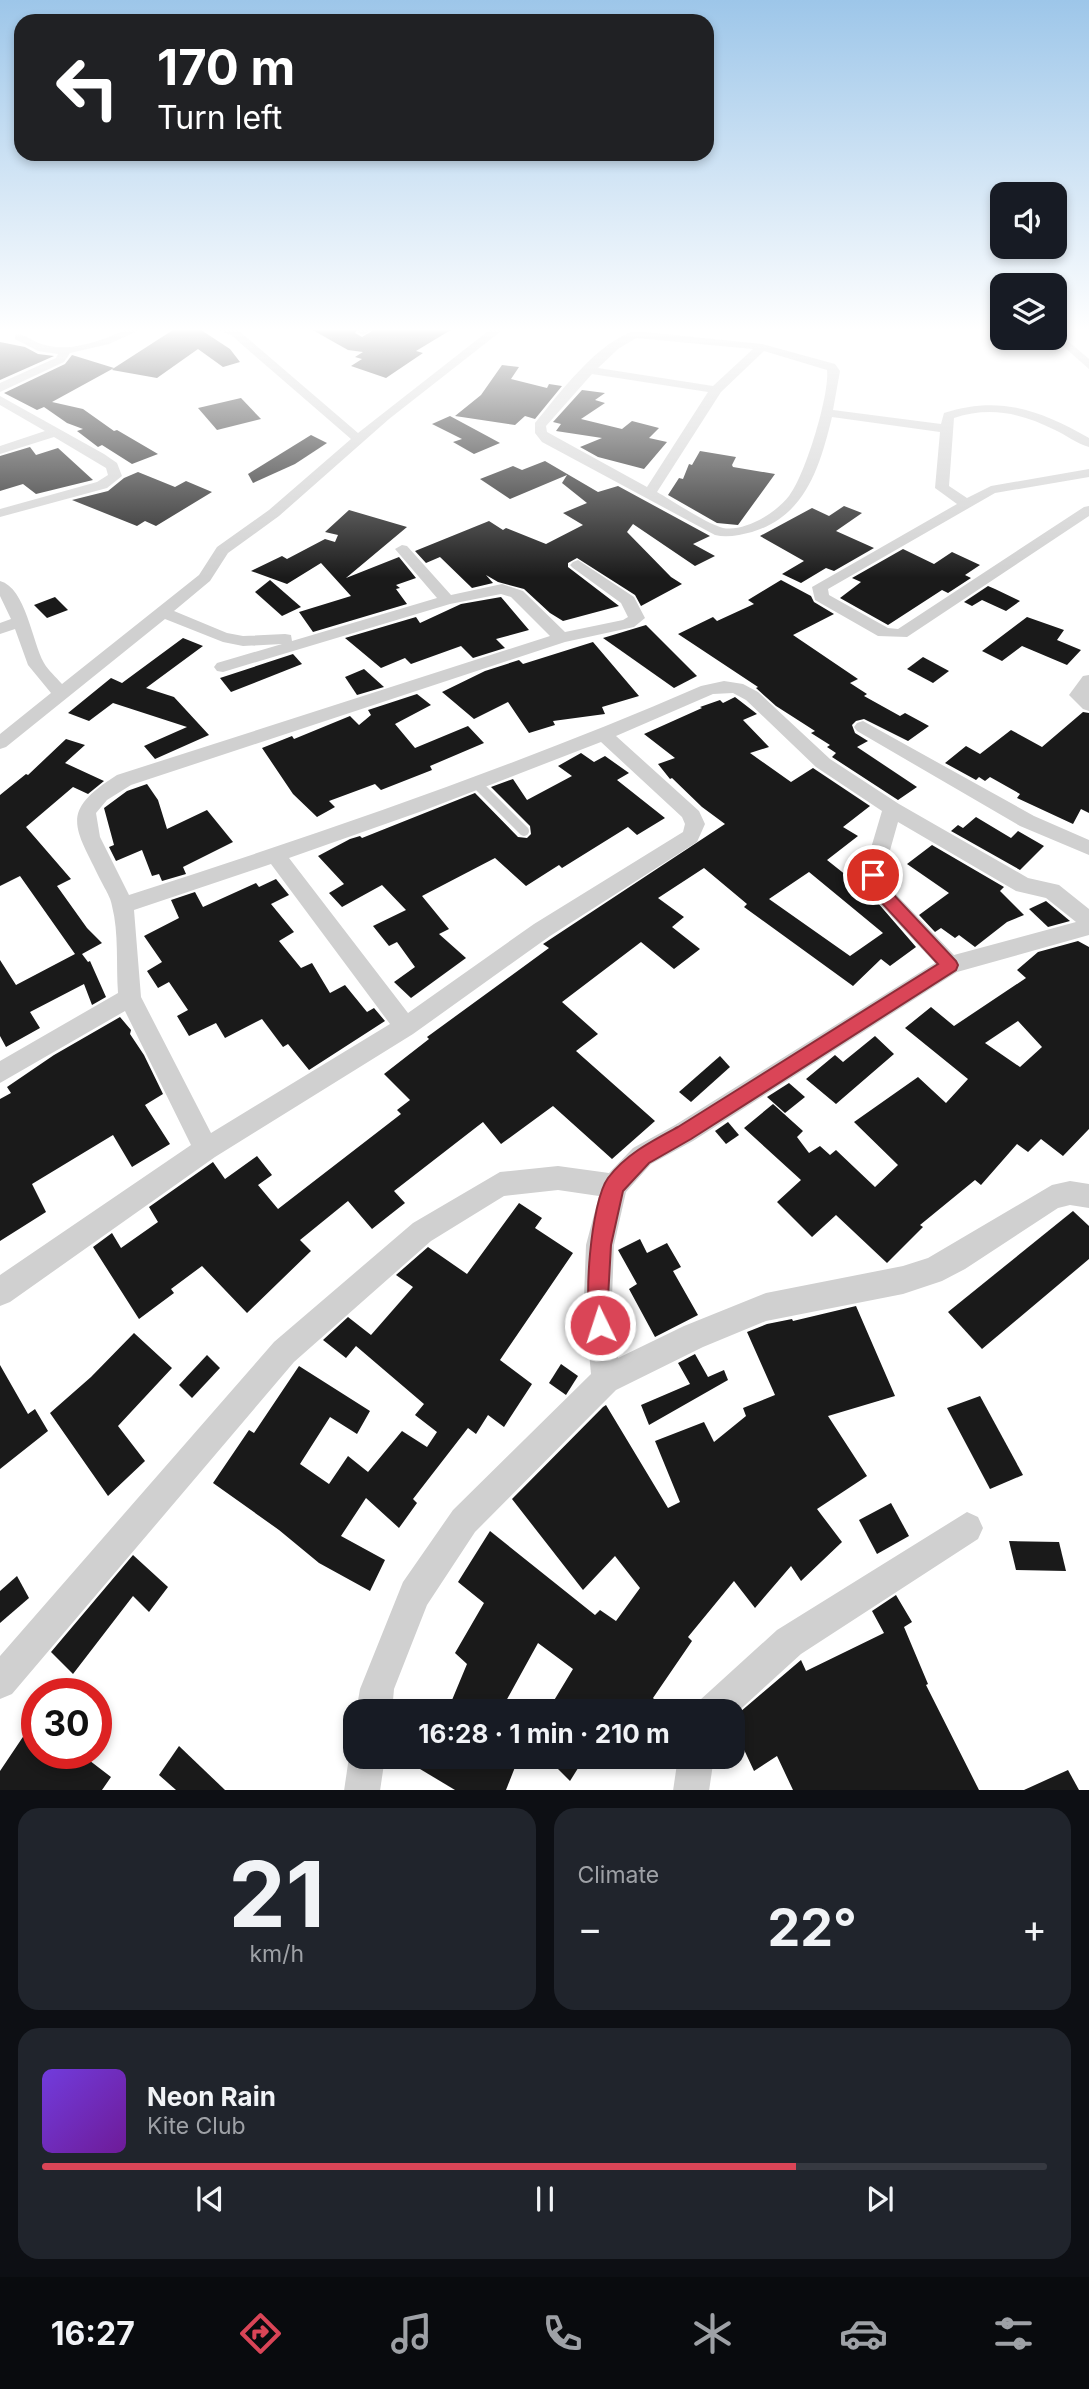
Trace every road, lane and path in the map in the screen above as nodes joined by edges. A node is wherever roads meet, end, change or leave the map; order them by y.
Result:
1 (20, 412) edge
2 (326, 412) edge
3 (393, 412) edge
4 (551, 412) edge
5 (702, 412) edge
6 (958, 412) edge
7 (1016, 412) edge
8 (828, 413) joint
9 (947, 429) junction
10 (55, 432) junction
11 (358, 439) junction
12 (1089, 443) edge
13 (0, 450) edge
14 (1089, 473) edge
15 (649, 494) junction
16 (967, 504) junction
17 (1089, 510) edge
18 (0, 513) edge
19 (402, 549) dead end
20 (578, 565) dead end
21 (0, 586) edge
22 (447, 600) junction
23 (163, 612) junction
24 (22, 621) junction
25 (0, 629) edge
26 (561, 638) junction
27 (302, 642) junction
28 (223, 667) dead end
29 (1089, 680) edge
30 (61, 693) junction
31 (1089, 705) edge
32 (863, 727) dead end
33 (605, 736) junction
34 (0, 743) edge
35 (476, 783) junction
36 (891, 809) junction
37 (524, 831) dead end
38 (1089, 848) edge
39 (276, 855) junction
40 (123, 905) junction
41 (1089, 920) edge
42 (1089, 927) edge
43 (950, 965) junction
44 (130, 998) junction
45 (405, 1027) junction
46 (0, 1073) edge
47 (206, 1149) junction
48 (614, 1186) junction
49 (1089, 1196) edge
50 (0, 1292) edge
51 (606, 1380) junction
52 (967, 1528) dead end
53 (0, 1682) edge
54 (376, 1699) edge
55 (726, 1699) edge
56 (365, 1769) edge
57 (694, 1769) edge
58 (362, 1790) edge
59 (691, 1790) edge

1 - 10 street
2 - 11 street
3 - 11 street
4 - 15 street
5 - 15 street
6 - 9 street
7 - 12 street
8 - 9 street
8 - 15 street
9 - 16 street
10 - 13 street
10 - 18 street
11 - 23 street
14 - 16 street
16 - 17 street
19 - 22 street
20 - 26 street
21 - 24 street
22 - 26 street
22 - 27 street
23 - 27 street
23 - 30 street
24 - 25 street
24 - 30 street
26 - 40 street
27 - 28 street
29 - 31 street
30 - 34 street
32 - 38 street
33 - 35 street
33 - 36 street
33 - 45 street
35 - 37 lane
35 - 39 street
36 - 41 street
36 - 43 street
39 - 40 street
39 - 45 street
40 - 44 street
42 - 43 street
43 - 48 street
44 - 46 street
44 - 47 street
45 - 47 street
47 - 50 street
48 - 51 street
48 - 53 street
49 - 51 street
51 - 54 street
52 - 55 street
56 - 58 street
57 - 59 street

